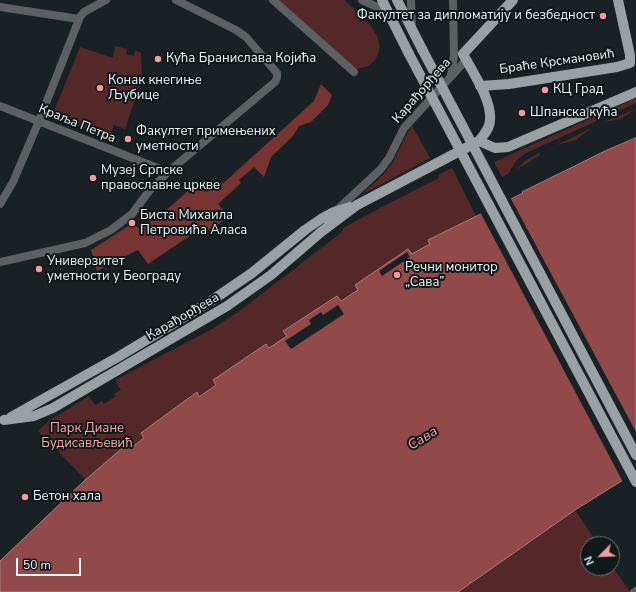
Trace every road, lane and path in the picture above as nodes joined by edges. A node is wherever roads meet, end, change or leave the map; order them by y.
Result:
1 (106, 0) edge
2 (176, 0) edge
3 (273, 0) edge
4 (362, 0) edge
5 (382, 0) edge
6 (398, 0) edge
7 (411, 0) edge
8 (453, 0) edge
9 (513, 0) edge
10 (618, 0) edge
11 (0, 7) edge
12 (388, 12) junction
13 (79, 19) junction
14 (413, 31) junction
15 (454, 33) junction
16 (464, 57) junction
17 (633, 62) edge
18 (354, 72) dead end
19 (449, 78) junction
20 (480, 86) junction
21 (636, 92) edge
22 (0, 106) edge
23 (39, 121) junction
24 (479, 141) junction
25 (168, 172) junction
26 (0, 204) edge
27 (357, 205) junction
28 (336, 211) junction
29 (0, 262) edge
30 (2, 421) edge
31 (636, 454) edge
32 (636, 482) edge

1 - 13 street
2 - 25 street
3 - 18 street
4 - 12 street
5 - 12 main road
6 - 14 main road
7 - 14 street
8 - 15 street
9 - 16 main road, Карађорђева
10 - 17 main road
11 - 13 street
12 - 32 main road, bridge
13 - 23 street
14 - 31 main road, bridge
15 - 16 street
15 - 19 street
16 - 19 street, Карађорђева
16 - 20 main road, Карађорђева
17 - 20 main road, Браће Крсмановић
19 - 28 street, Карађорђева
20 - 24 main road, Карађорђева
21 - 24 main road
22 - 23 street, Краља Петра
23 - 25 street, Краља Петра
23 - 26 street
24 - 27 main road, Карађорђева
25 - 29 street
27 - 28 main road, Карађорђева
27 - 30 main road, Карађорђева
28 - 30 main road, Карађорђева

